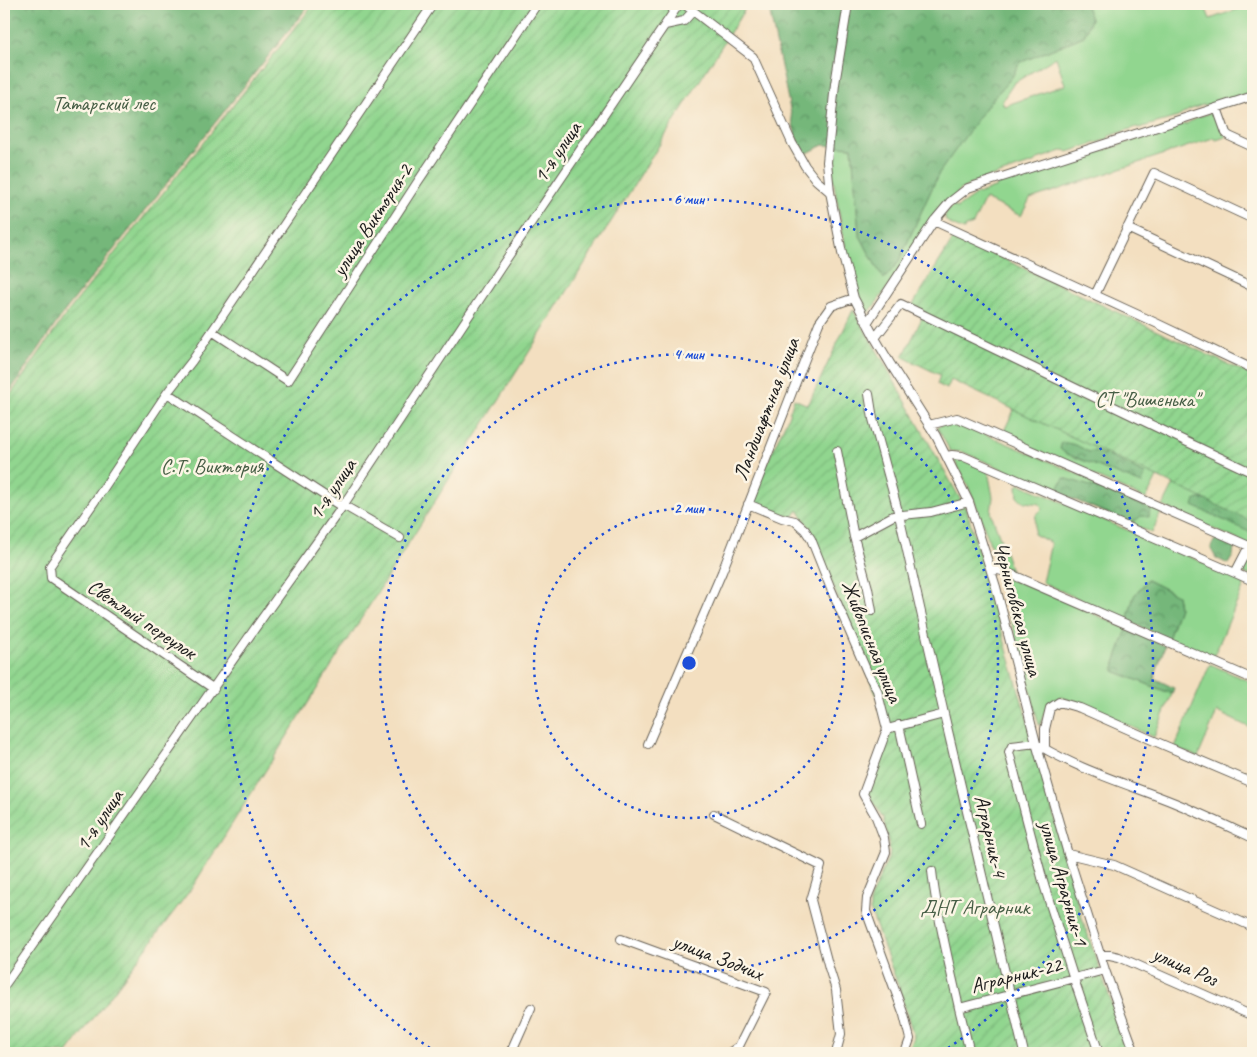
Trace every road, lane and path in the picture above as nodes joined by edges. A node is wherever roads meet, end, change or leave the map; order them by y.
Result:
1 (433, 4) edge
2 (537, 4) edge
3 (679, 4) edge
4 (684, 4) edge
5 (848, 4) edge
6 (693, 11) junction
7 (665, 25) junction
8 (1253, 96) edge
9 (1216, 108) junction
10 (1253, 148) edge
11 (830, 192) junction
12 (1253, 220) edge
13 (934, 221) junction
14 (1127, 228) junction
15 (1253, 287) edge
16 (1095, 295) junction
17 (854, 298) junction
18 (867, 323) junction
19 (212, 330) junction
20 (875, 338) junction
21 (1253, 369) edge
22 (167, 393) junction
23 (869, 394) dead end
24 (929, 425) junction
25 (838, 451) dead end
26 (947, 456) junction
27 (1253, 473) edge
28 (969, 502) junction
29 (748, 504) junction
30 (342, 506) junction
31 (899, 515) junction
32 (854, 537) junction
33 (400, 538) dead end
34 (991, 571) junction
35 (1235, 574) junction
36 (1253, 581) edge
37 (872, 611) dead end
38 (1253, 679) edge
39 (214, 689) junction
40 (944, 714) junction
41 (899, 725) junction
42 (887, 729) junction
43 (1036, 743) junction
44 (648, 744) dead end
45 (1045, 748) junction
46 (1253, 782) edge
47 (714, 814) dead end
48 (921, 824) dead end
49 (1253, 838) edge
50 (1068, 854) junction
51 (932, 871) dead end
52 (1253, 928) edge
53 (621, 939) dead end
54 (1100, 955) junction
55 (1105, 970) junction
56 (1074, 978) junction
57 (4, 986) edge
58 (1010, 995) junction
59 (961, 1007) junction
60 (531, 1008) dead end
61 (1253, 1016) edge
62 (511, 1053) edge
63 (729, 1053) edge
64 (836, 1053) edge
65 (905, 1053) edge
66 (970, 1053) edge
67 (1024, 1053) edge
68 (1099, 1053) edge
69 (1135, 1053) edge

1 - 19 street
2 - 19 street, улица Виктория-2
3 - 7 street, 1-я улица
4 - 6 street
5 - 11 street, Черниговская улица
6 - 7 street
6 - 11 street
7 - 30 street, 1-я улица
8 - 9 street
9 - 10 street
9 - 13 street
11 - 17 street, Черниговская улица
12 - 14 street
13 - 16 street
13 - 18 street
14 - 15 street
14 - 16 street
16 - 21 street
17 - 18 street, Черниговская улица
17 - 29 street, Ландшафтная улица
18 - 20 street, Черниговская улица
19 - 22 street
20 - 24 street, Черниговская улица
20 - 27 street
22 - 30 street
22 - 39 street, Светлый переулок
23 - 31 street, Аграрник-4
24 - 26 street, Черниговская улица
24 - 35 street
25 - 32 street
26 - 28 street, Черниговская улица
26 - 35 street
28 - 31 street
28 - 34 street, Черниговская улица
29 - 42 street, Живописная улица
29 - 44 street, Ландшафтная улица
30 - 33 street
30 - 39 street, 1-я улица
31 - 32 street
31 - 40 street, Аграрник-4
32 - 37 street
34 - 38 street
34 - 43 street, Черниговская улица
35 - 36 street
39 - 57 street, 1-я улица
40 - 41 street
40 - 58 street, Аграрник-4
41 - 42 street
41 - 48 street
42 - 65 street, Живописная улица
43 - 45 street
43 - 50 street, Черниговская улица
43 - 56 street, улица Аграрник-1
45 - 46 street
45 - 49 street
47 - 64 street
50 - 52 street
50 - 54 street, Черниговская улица
51 - 59 street
53 - 63 street, улица Зодчих
54 - 55 street, Черниговская улица
54 - 61 street, улица Роз
55 - 56 street, Аграрник-22
55 - 69 street, Черниговская улица
56 - 58 street, Аграрник-22
56 - 68 street, улица Аграрник-1
58 - 59 street, Аграрник-22
58 - 67 street, Аграрник-4
59 - 66 street
60 - 62 street

